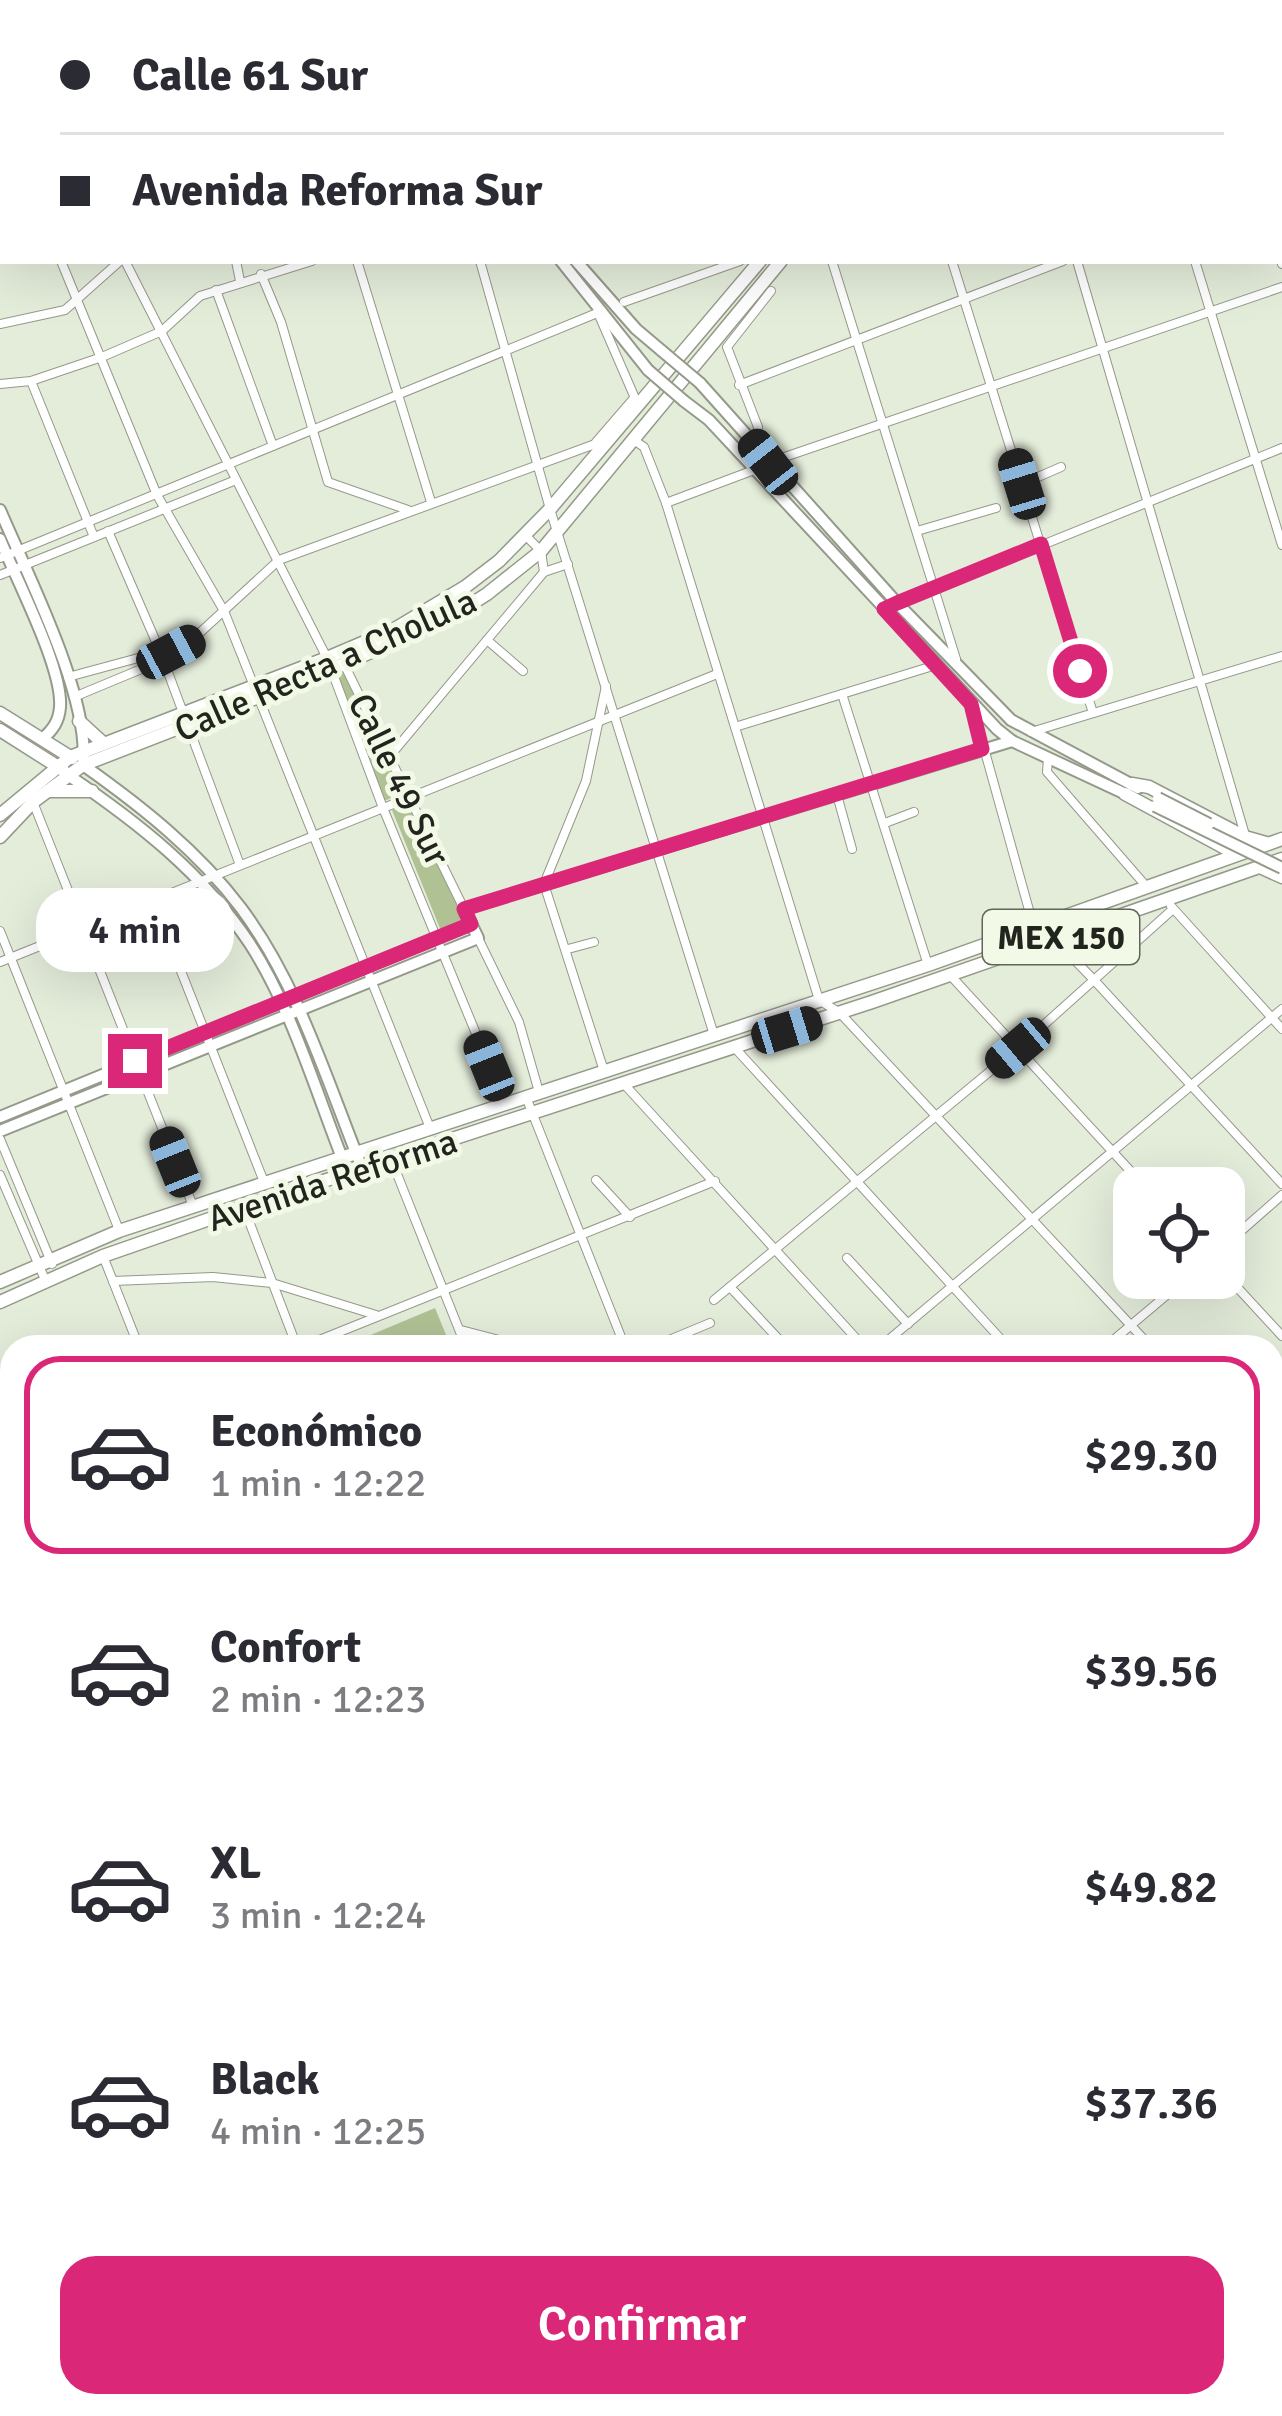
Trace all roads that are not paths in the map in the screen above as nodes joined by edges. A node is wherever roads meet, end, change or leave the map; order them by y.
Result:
1 (62, 264) edge
2 (118, 264) edge
3 (124, 264) edge
4 (237, 264) edge
5 (300, 264) edge
6 (358, 264) edge
7 (481, 264) edge
8 (563, 264) edge
9 (579, 264) edge
10 (757, 264) edge
11 (780, 264) edge
12 (833, 264) edge
13 (953, 264) edge
14 (1056, 264) edge
15 (1078, 264) edge
16 (1196, 264) edge
17 (715, 265) edge
18 (261, 274) junction
19 (240, 281) junction
20 (1282, 287) edge
21 (216, 289) junction
22 (771, 291) dead end
23 (76, 298) junction
24 (964, 299) junction
25 (624, 302) dead end
26 (1209, 310) junction
27 (600, 312) junction
28 (0, 325) edge
29 (162, 331) junction
30 (858, 343) junction
31 (507, 350) junction
32 (1103, 350) junction
33 (102, 357) junction
34 (31, 381) junction
35 (0, 384) edge
36 (739, 385) junction
37 (992, 388) junction
38 (398, 393) junction
39 (636, 402) junction
40 (883, 425) junction
41 (758, 428) dead end
42 (312, 430) junction
43 (602, 441) junction
44 (640, 444) junction
45 (273, 446) junction
46 (1282, 448) edge
47 (1257, 458) junction
48 (768, 462) junction
49 (538, 463) junction
50 (229, 466) junction
51 (1061, 467) dead end
52 (754, 470) junction
53 (236, 480) junction
54 (1022, 484) junction
55 (158, 495) junction
56 (1148, 501) junction
57 (431, 502) junction
58 (666, 503) junction
59 (550, 508) junction
60 (996, 508) dead end
61 (164, 509) junction
62 (0, 510) edge
63 (410, 511) junction
64 (88, 523) junction
65 (558, 530) junction
66 (108, 531) junction
67 (917, 531) junction
68 (525, 535) junction
69 (94, 537) junction
70 (0, 539) edge
71 (1041, 544) junction
72 (1282, 545) edge
73 (541, 551) junction
74 (8, 554) edge
75 (279, 560) junction
76 (568, 564) junction
77 (12, 570) edge
78 (544, 572) junction
79 (935, 588) junction
80 (897, 603) junction
81 (884, 609) junction
82 (224, 611) junction
83 (487, 640) junction
84 (165, 654) junction
85 (1282, 656) edge
86 (334, 664) junction
87 (937, 665) junction
88 (958, 666) junction
89 (523, 671) dead end
90 (718, 674) junction
91 (62, 676) junction
92 (1201, 680) junction
93 (606, 684) junction
94 (257, 693) junction
95 (842, 694) junction
96 (74, 697) junction
97 (971, 704) junction
98 (0, 713) edge
99 (1093, 713) junction
100 (616, 715) junction
101 (185, 720) junction
102 (599, 720) junction
103 (79, 721) junction
104 (734, 727) junction
105 (0, 730) edge
106 (1029, 732) junction
107 (42, 739) junction
108 (1012, 740) junction
109 (103, 743) junction
110 (982, 749) junction
111 (38, 754) junction
112 (389, 757) junction
113 (79, 758) junction
114 (1048, 758) junction
115 (63, 770) junction
116 (871, 783) junction
117 (41, 786) junction
118 (1129, 789) junction
119 (92, 791) junction
120 (836, 794) junction
121 (409, 797) junction
122 (33, 802) junction
123 (383, 808) junction
124 (914, 812) dead end
125 (0, 815) edge
126 (764, 817) junction
127 (884, 823) junction
128 (314, 835) junction
129 (0, 837) edge
130 (1245, 837) junction
131 (1275, 842) edge
132 (657, 849) junction
133 (852, 849) dead end
134 (1236, 854) junction
135 (240, 866) junction
136 (1282, 866) edge
137 (214, 875) junction
138 (200, 882) junction
139 (544, 884) junction
140 (1146, 886) junction
141 (153, 900) junction
142 (1170, 904) junction
143 (464, 909) junction
144 (471, 924) junction
145 (82, 928) junction
146 (1034, 928) junction
147 (0, 931) edge
148 (436, 938) junction
149 (478, 938) junction
150 (1054, 940) junction
151 (594, 942) dead end
152 (568, 950) junction
153 (442, 952) junction
154 (10, 957) junction
155 (0, 962) edge
156 (928, 964) junction
157 (365, 966) junction
158 (951, 976) junction
159 (371, 980) junction
160 (1094, 980) junction
161 (286, 999) junction
162 (819, 1000) junction
163 (1282, 1009) edge
164 (291, 1013) junction
165 (840, 1013) junction
166 (1271, 1018) junction
167 (1282, 1029) edge
168 (205, 1032) junction
169 (715, 1036) junction
170 (211, 1046) junction
171 (733, 1046) junction
172 (1018, 1048) junction
173 (135, 1061) junction
174 (604, 1072) junction
175 (140, 1074) junction
176 (624, 1084) junction
177 (1190, 1086) junction
178 (64, 1090) junction
179 (533, 1095) junction
180 (69, 1103) junction
181 (505, 1104) junction
182 (532, 1115) junction
183 (937, 1116) junction
184 (0, 1117) edge
185 (430, 1128) junction
186 (0, 1135) edge
187 (1113, 1152) junction
188 (348, 1154) junction
189 (391, 1159) junction
190 (1127, 1167) edge
191 (355, 1170) junction
192 (0, 1175) edge
193 (596, 1180) dead end
194 (715, 1181) junction
195 (264, 1182) junction
196 (857, 1182) junction
197 (1282, 1184) edge
198 (1282, 1195) edge
199 (193, 1205) junction
200 (244, 1207) junction
201 (630, 1216) junction
202 (1034, 1217) junction
203 (1245, 1228) edge
204 (119, 1231) junction
205 (580, 1237) junction
206 (775, 1249) junction
207 (103, 1256) junction
208 (847, 1258) dead end
209 (44, 1262) junction
210 (51, 1280) junction
211 (113, 1281) junction
212 (0, 1282) edge
213 (272, 1283) junction
214 (730, 1287) junction
215 (953, 1287) junction
216 (443, 1293) junction
217 (1245, 1296) edge
218 (1163, 1299) edge
219 (714, 1300) dead end
220 (0, 1302) edge
221 (376, 1316) junction
222 (710, 1323) dead end
223 (908, 1324) junction
224 (1132, 1326) junction
225 (459, 1330) junction
226 (134, 1335) edge
227 (294, 1335) edge
228 (329, 1335) edge
229 (461, 1335) edge
230 (479, 1335) edge
231 (620, 1335) edge
232 (681, 1335) edge
233 (775, 1335) edge
234 (853, 1335) edge
235 (895, 1335) edge
236 (997, 1335) edge
237 (1121, 1335) edge
238 (1140, 1335) edge
239 (1281, 1335) edge

1 - 23 street
2 - 23 street
3 - 29 street
4 - 19 street
5 - 18 street
6 - 38 street
7 - 31 street
8 - 27 main road
9 - 48 main road, bridge
10 - 39 main road, Calle Recta a Cholula
11 - 44 main road, Calle Recta a Cholula
12 - 30 street
13 - 24 street
14 - 24 street
15 - 32 street
16 - 26 street
17 - 25 street
18 - 19 street
18 - 42 street
19 - 21 street
20 - 26 street
21 - 29 street
21 - 45 street
22 - 36 street
23 - 28 street
23 - 33 street
24 - 30 street
24 - 37 street
26 - 32 street
26 - 47 street
27 - 31 street
27 - 39 street
27 - 52 main road, bridge
29 - 33 street
29 - 50 street
30 - 36 street
30 - 40 street
31 - 38 street
31 - 49 street
32 - 37 street
32 - 56 street
33 - 34 street
33 - 55 street
34 - 35 street
34 - 64 street
36 - 41 street
37 - 40 street
37 - 54 street
38 - 42 street
38 - 57 street
39 - 43 main road, Calle Recta a Cholula
40 - 48 street
40 - 67 street
42 - 45 street
42 - 63 street
43 - 49 street
43 - 59 main road, Calle Recta a Cholula
44 - 58 street
44 - 65 main road, Calle Recta a Cholula
45 - 50 street
46 - 47 street
47 - 56 street
47 - 72 street
48 - 80 main road
49 - 57 street
49 - 59 street
50 - 53 street
50 - 55 street
51 - 54 street
52 - 58 street
52 - 81 main road
53 - 61 street
53 - 75 street
54 - 71 street
55 - 61 street
55 - 64 street
56 - 71 street
56 - 92 street
57 - 63 street
58 - 90 street
59 - 65 street
59 - 68 main road, Calle Recta a Cholula
60 - 67 street
61 - 66 street
61 - 82 street
62 - 74 main road
63 - 75 street
64 - 69 street
64 - 74 street
65 - 73 main road, Calle Recta a Cholula
65 - 76 street
66 - 69 street
66 - 84 street
67 - 79 street
68 - 73 street
68 - 86 main road, Calle Recta a Cholula
69 - 77 street
70 - 74 main road
71 - 79 street
71 - 99 street
73 - 78 street
73 - 86 main road, Calle Recta a Cholula
74 - 77 main road
75 - 82 street
75 - 86 street
76 - 78 street
76 - 93 street
77 - 91 main road
78 - 83 street
79 - 80 street
79 - 88 street
80 - 81 street
80 - 88 main road
81 - 87 main road
82 - 84 street
82 - 94 street
83 - 89 street
83 - 112 street
84 - 91 street
84 - 96 street
84 - 101 street
85 - 92 street
86 - 94 main road, Calle Recta a Cholula
86 - 112 street, Calle 49 Sur
86 - 123 street
87 - 95 street
87 - 97 main road
88 - 106 main road
90 - 100 street
90 - 104 street
91 - 96 main road
91 - 107 main road
92 - 99 street
92 - 130 street
93 - 100 street
93 - 102 street
94 - 101 main road, Calle Recta a Cholula
94 - 128 street
95 - 104 street
95 - 116 street
96 - 103 main road
97 - 108 main road
97 - 110 street
98 - 107 main road
99 - 106 street
100 - 102 street
100 - 132 street
101 - 109 main road, Calle Recta a Cholula
101 - 113 main road, Calle Recta a Cholula
101 - 135 street
102 - 121 street
102 - 139 street
103 - 109 main road
103 - 113 main road
104 - 126 street
105 - 111 main road
106 - 118 main road
107 - 113 main road
108 - 110 main road
108 - 114 main road
109 - 113 main road, Calle Recta a Cholula
110 - 116 main road
110 - 146 street
111 - 115 main road
111 - 117 main road
112 - 121 street, Calle 49 Sur
113 - 115 main road
113 - 137 main road
114 - 118 main road
114 - 140 street
115 - 117 main road
115 - 119 main road
116 - 120 main road
116 - 127 street
117 - 119 main road
117 - 122 main road
117 - 125 main road
118 - 130 main road
118 - 134 main road
118 - 136 main road, bridge
119 - 138 main road
120 - 126 main road
120 - 133 street
121 - 123 street
121 - 143 street, Calle 49 Sur
122 - 129 main road
122 - 145 street
123 - 128 street
123 - 148 street
124 - 127 street
126 - 132 main road
126 - 162 street
127 - 156 street
128 - 135 street
128 - 157 street
130 - 131 main road
131 - 134 main road, Avenida Reforma / MEX 150
132 - 139 main road
132 - 169 street
134 - 140 main road, Avenida Reforma / MEX 150
135 - 137 street
136 - 142 main road, Avenida Reforma / MEX 150
137 - 138 street
137 - 161 main road
138 - 141 street
138 - 161 main road
139 - 143 main road
139 - 152 street
140 - 146 main road, Avenida Reforma / MEX 150
141 - 145 street
141 - 168 street
142 - 150 main road, Avenida Reforma / MEX 150
142 - 160 street
142 - 166 street
143 - 144 main road, Calle 49 Sur
144 - 148 main road
144 - 149 main road, Calle 49 Sur
145 - 154 street
145 - 173 street
146 - 150 street
146 - 156 main road, Avenida Reforma / MEX 150
147 - 154 street
148 - 153 street
148 - 157 main road
149 - 153 main road
149 - 179 street, Calle 49 Sur
150 - 158 main road, Avenida Reforma / MEX 150
150 - 160 street
151 - 152 street
152 - 174 street
153 - 159 main road
153 - 181 street
154 - 155 street
154 - 178 street
156 - 162 main road, Avenida Reforma / MEX 150
157 - 159 street
157 - 161 main road
158 - 165 main road, Avenida Reforma / MEX 150
158 - 172 street
159 - 164 main road
159 - 185 street
160 - 172 street
160 - 177 street
161 - 164 main road
161 - 168 main road
162 - 165 street
162 - 169 main road, Avenida Reforma / MEX 150
163 - 166 street
164 - 170 main road
164 - 188 main road
165 - 171 main road, Avenida Reforma / MEX 150
165 - 183 street
166 - 167 street
166 - 177 street
168 - 170 street
168 - 173 main road
169 - 174 main road, Avenida Reforma / MEX 150
170 - 175 main road
170 - 195 street
171 - 176 main road, Avenida Reforma / MEX 150
171 - 196 street
172 - 183 street
172 - 187 street
173 - 175 street
173 - 178 main road
174 - 179 main road, Avenida Reforma / MEX 150
175 - 180 main road
175 - 199 street
176 - 182 main road, Avenida Reforma / MEX 150
176 - 194 street
177 - 187 street
177 - 197 street
178 - 180 street
178 - 184 main road
179 - 181 main road, Avenida Reforma / MEX 150
179 - 182 street, Calle 49 Sur
180 - 186 main road
180 - 204 street
181 - 185 main road, Avenida Reforma / MEX 150
182 - 189 main road, Avenida Reforma / MEX 150
182 - 205 street, Calle 49 Sur
183 - 196 street
183 - 202 street
185 - 188 main road, Avenida Reforma / MEX 150
186 - 209 street
187 - 190 street
187 - 202 street
188 - 191 main road
188 - 195 main road, Avenida Reforma / MEX 150
189 - 191 main road, Avenida Reforma / MEX 150
189 - 216 street
191 - 200 main road, Avenida Reforma / MEX 150
192 - 209 street
193 - 201 street
194 - 201 street
194 - 206 street
195 - 199 main road, Avenida Reforma / MEX 150
196 - 206 street
196 - 215 street
198 - 203 street
199 - 204 main road, Avenida Reforma / MEX 150
200 - 207 main road, Avenida Reforma / MEX 150
200 - 213 street
201 - 205 street
202 - 215 street
202 - 224 street
204 - 209 main road, Avenida Reforma / MEX 150
205 - 216 street
205 - 231 street, Calle 49 Sur
206 - 214 street
206 - 234 street
207 - 210 main road, Avenida Reforma / MEX 150
207 - 211 street
208 - 223 street
209 - 210 street
209 - 212 main road, Avenida Reforma / MEX 150
210 - 220 main road, Avenida Reforma / MEX 150
211 - 213 street
211 - 226 street
213 - 221 street
213 - 227 street
214 - 219 street
214 - 233 street
215 - 223 street
215 - 236 street
216 - 221 street
216 - 225 street
217 - 239 street
218 - 224 street
221 - 228 street
222 - 232 street
223 - 235 street
224 - 237 street
224 - 238 street
225 - 229 street
225 - 230 street

